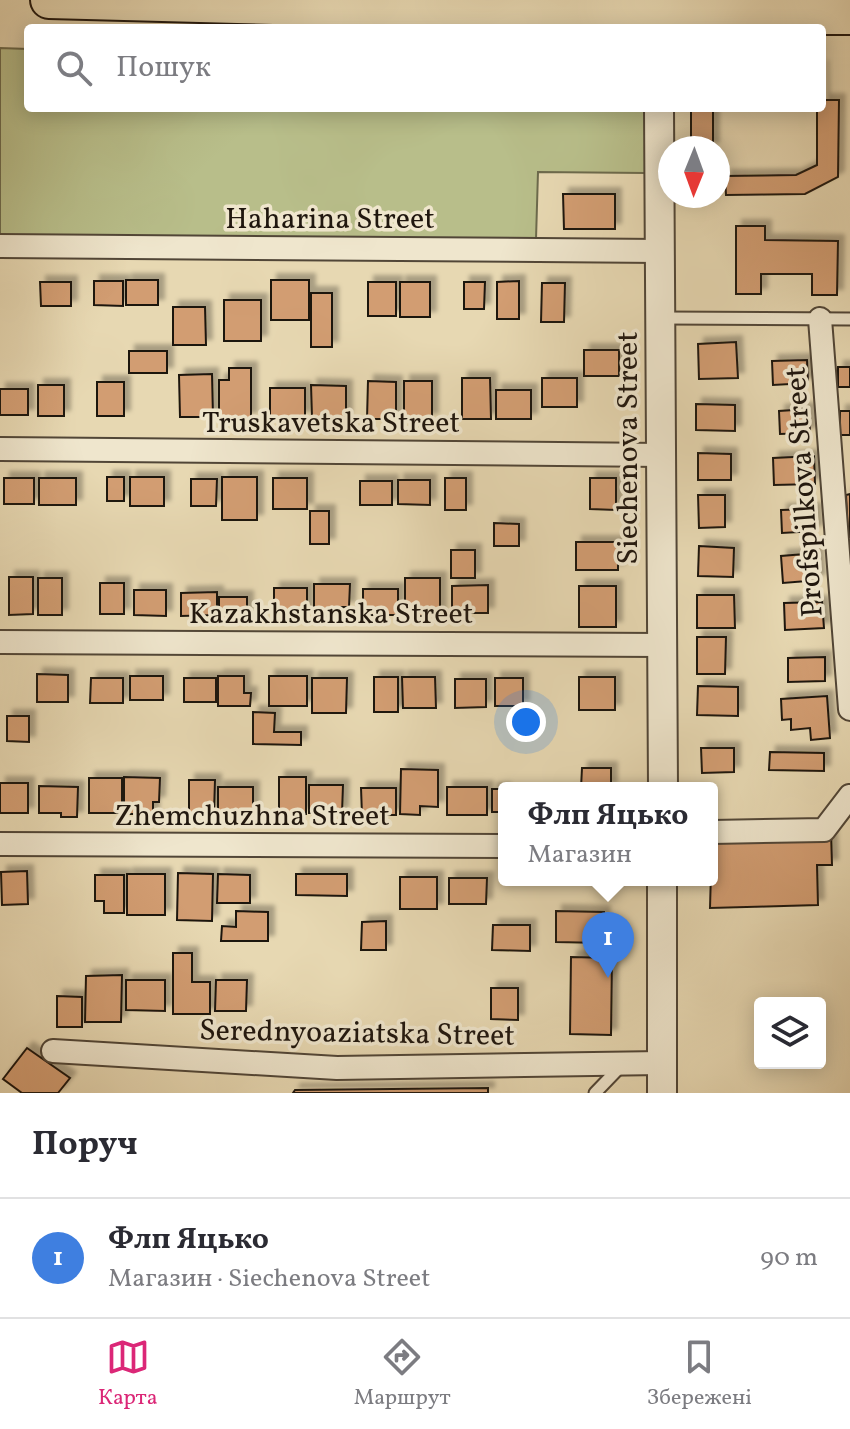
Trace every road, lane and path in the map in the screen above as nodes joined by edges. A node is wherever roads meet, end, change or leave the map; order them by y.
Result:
1 (49, 0) edge
2 (65, 0) edge
3 (225, 2) edge
4 (658, 15) edge
5 (850, 16) edge
6 (659, 112) edge
7 (0, 246) edge
8 (660, 251) junction
9 (661, 318) junction
10 (820, 319) junction
11 (850, 319) edge
12 (0, 449) edge
13 (662, 455) junction
14 (0, 642) edge
15 (661, 645) junction
16 (850, 709) edge
17 (663, 782) edge
18 (850, 796) edge
19 (718, 832) edge
20 (0, 844) edge
21 (498, 846) edge
22 (662, 886) edge
23 (53, 1051) dead end
24 (624, 1063) junction
25 (661, 1063) junction
26 (595, 1093) edge
27 (662, 1093) edge

1 - 2 main road
2 - 3 main road
3 - 4 main road
4 - 5 main road
6 - 8 street, Siechenova Street
7 - 8 street, Haharina Street
8 - 9 street, Siechenova Street
9 - 10 lane
9 - 13 street, Siechenova Street
10 - 11 lane
10 - 16 street, Profspilkova Street
12 - 13 street, Truskavetska Street
13 - 15 street, Siechenova Street
14 - 15 street, Kazakhstanska Street
15 - 17 street, Siechenova Street
18 - 19 street
20 - 21 street, Zhemchuzhna Street
22 - 25 street
23 - 24 street, Serednyoaziatska Street
24 - 25 street, Serednyoaziatska Street
24 - 26 lane
25 - 27 street

